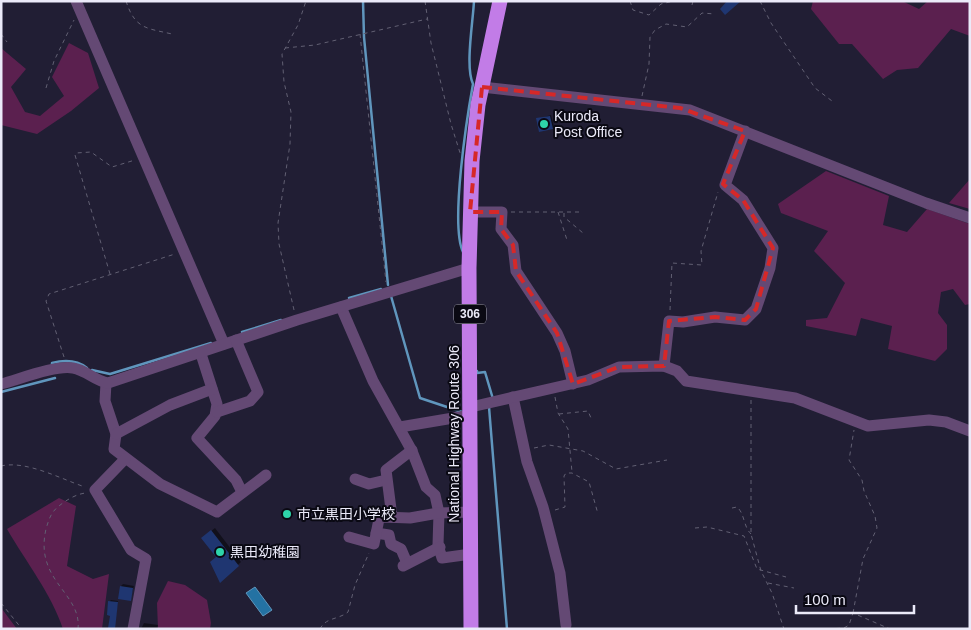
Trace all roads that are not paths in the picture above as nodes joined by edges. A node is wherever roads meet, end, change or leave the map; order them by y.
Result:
1 (76, 1) edge
2 (500, 1) edge
3 (482, 87) junction
4 (745, 131) junction
5 (470, 212) junction
6 (970, 218) edge
7 (469, 268) junction
8 (341, 307) junction
9 (236, 340) junction
10 (224, 344) junction
11 (201, 354) junction
12 (664, 366) junction
13 (106, 382) junction
14 (1, 384) edge
15 (573, 384) junction
16 (212, 388) junction
17 (513, 398) junction
18 (471, 411) junction
19 (216, 412) junction
20 (400, 427) junction
21 (970, 431) edge
22 (116, 434) junction
23 (412, 450) junction
24 (125, 459) junction
25 (266, 475) dead end
26 (355, 479) dead end
27 (386, 480) junction
28 (242, 492) junction
29 (471, 512) junction
30 (439, 513) junction
31 (392, 517) junction
32 (349, 537) dead end
33 (374, 538) junction
34 (441, 553) junction
35 (471, 554) junction
36 (566, 625) dead end
37 (134, 629) edge
38 (472, 629) edge

1 - 10 street
2 - 3 highway, National Highway Route 306 / 306
3 - 4 street
3 - 5 highway, National Highway Route 306 / 306
4 - 6 street
4 - 12 street
5 - 7 highway, National Highway Route 306 / 306
5 - 15 street
7 - 8 street
7 - 18 highway, National Highway Route 306 / 306
8 - 9 street
8 - 20 street
9 - 10 street
9 - 19 street
10 - 11 street
11 - 13 street
11 - 16 street
12 - 15 street
12 - 21 street
13 - 14 street
13 - 22 street
15 - 17 street
16 - 19 street
16 - 22 street
17 - 18 street
17 - 36 street
18 - 20 street
18 - 29 highway, National Highway Route 306 / 306
19 - 28 street
20 - 23 street
22 - 24 street
23 - 27 street
23 - 30 street
24 - 28 street
24 - 37 street
25 - 28 street
26 - 27 street
27 - 31 street
29 - 30 street
29 - 35 highway, National Highway Route 306 / 306
30 - 31 street
30 - 34 street
31 - 33 street
32 - 33 street
33 - 34 street
34 - 35 street
35 - 38 highway, National Highway Route 306 / 306

